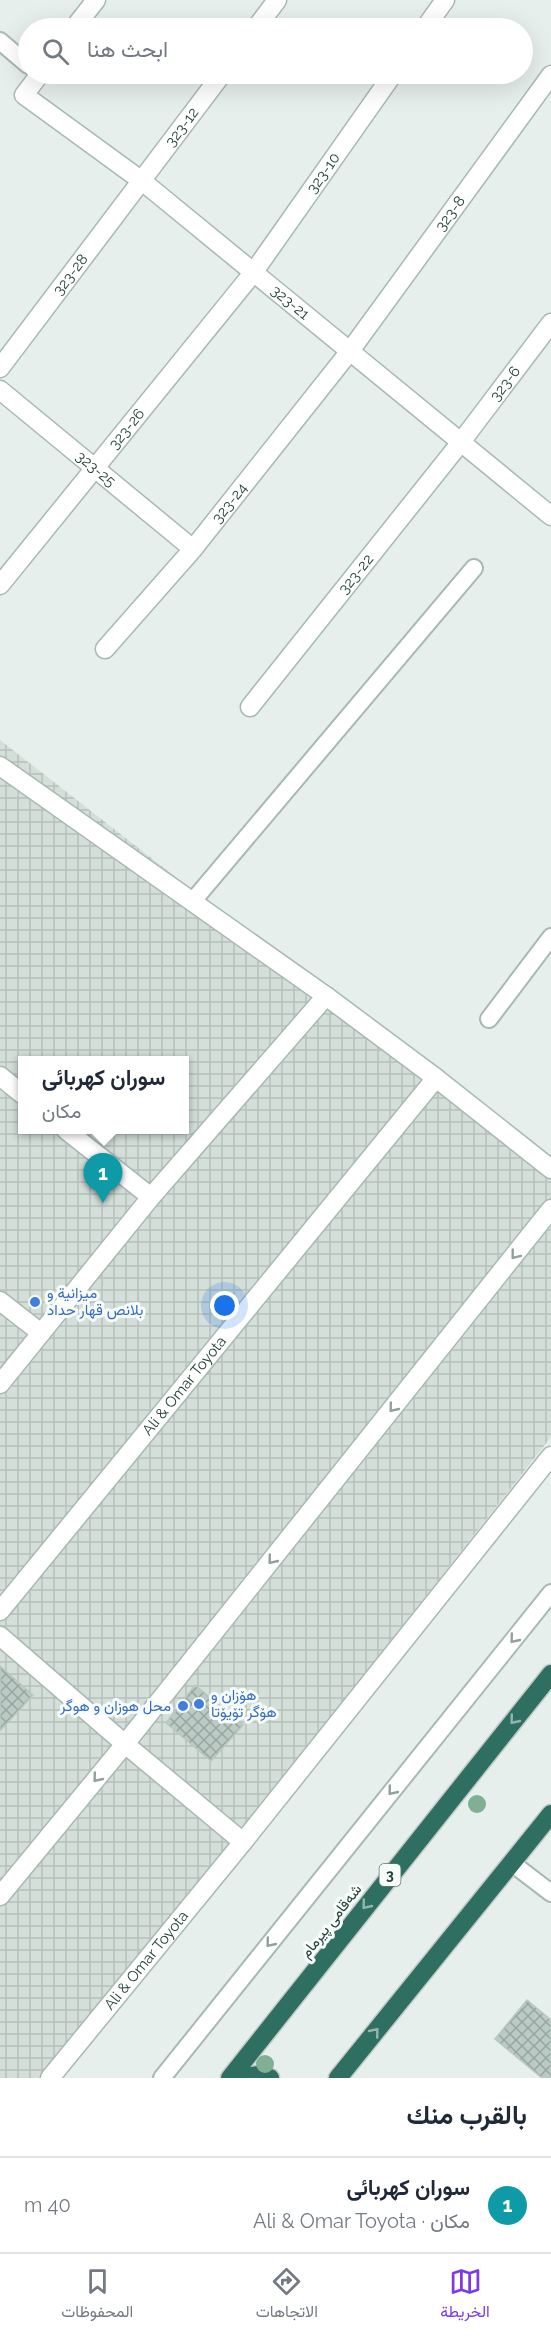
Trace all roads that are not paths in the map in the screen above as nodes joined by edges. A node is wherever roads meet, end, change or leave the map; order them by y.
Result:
1 (96, 0) edge
2 (278, 0) edge
3 (445, 0) edge
4 (82, 18) edge
5 (264, 18) edge
6 (432, 18) edge
7 (0, 41) edge
8 (18, 56) edge
9 (551, 75) edge
10 (32, 84) edge
11 (215, 84) edge
12 (386, 84) edge
13 (142, 181) junction
14 (253, 273) junction
15 (551, 323) edge
16 (350, 351) junction
17 (0, 368) edge
18 (0, 390) edge
19 (461, 442) junction
20 (95, 468) junction
21 (551, 516) edge
22 (193, 549) junction
23 (474, 568) dead end
24 (0, 585) edge
25 (105, 649) dead end
26 (250, 707) dead end
27 (0, 766) edge
28 (192, 902) junction
29 (551, 937) edge
30 (326, 996) junction
31 (489, 1019) dead end
32 (0, 1076) edge
33 (436, 1078) junction
34 (18, 1091) edge
35 (71, 1134) edge
36 (551, 1169) edge
37 (151, 1197) junction
38 (551, 1209) edge
39 (0, 1301) edge
40 (41, 1333) junction
41 (0, 1384) edge
42 (551, 1456) edge
43 (551, 1593) edge
44 (0, 1611) edge
45 (0, 1636) edge
46 (551, 1674) edge
47 (125, 1744) junction
48 (551, 1814) edge
49 (243, 1842) junction
50 (513, 1864) junction
51 (551, 1893) edge
52 (0, 1896) edge
53 (50, 2078) edge
54 (162, 2078) edge
55 (230, 2078) edge
56 (237, 2078) edge
57 (270, 2078) edge
58 (338, 2078) edge

1 - 4 street
2 - 5 street
3 - 6 street
7 - 8 lane
9 - 16 street, 323-8
10 - 13 street, 323-21
11 - 13 street, 323-12
12 - 14 street, 323-10
13 - 14 street, 323-21
13 - 17 street, 323-28
14 - 16 street, 323-21
14 - 20 street, 323-26
15 - 19 street, 323-6
16 - 19 street, 323-21
16 - 22 street, 323-24
18 - 20 street, 323-25
19 - 21 street, 323-21
19 - 26 street, 323-22
20 - 22 street, 323-25
20 - 24 street, 323-26
22 - 25 street, 323-24
23 - 28 lane
27 - 28 street
28 - 30 street
29 - 31 lane
30 - 33 street
30 - 37 street
32 - 34 street
33 - 36 street
33 - 44 street, Ali & Omar Toyota
35 - 37 street
37 - 40 street
38 -> 47 street
39 - 40 street
40 - 41 street
42 - 49 street, Ali & Omar Toyota
43 -> 54 lane
45 - 47 street
46 -> 55 highway, شەقامی پیرمام / 3
47 - 49 street
47 -> 52 street
48 - 50 highway
49 - 53 street, Ali & Omar Toyota
50 - 51 lane
58 -> 50 highway
56 - 57 highway

